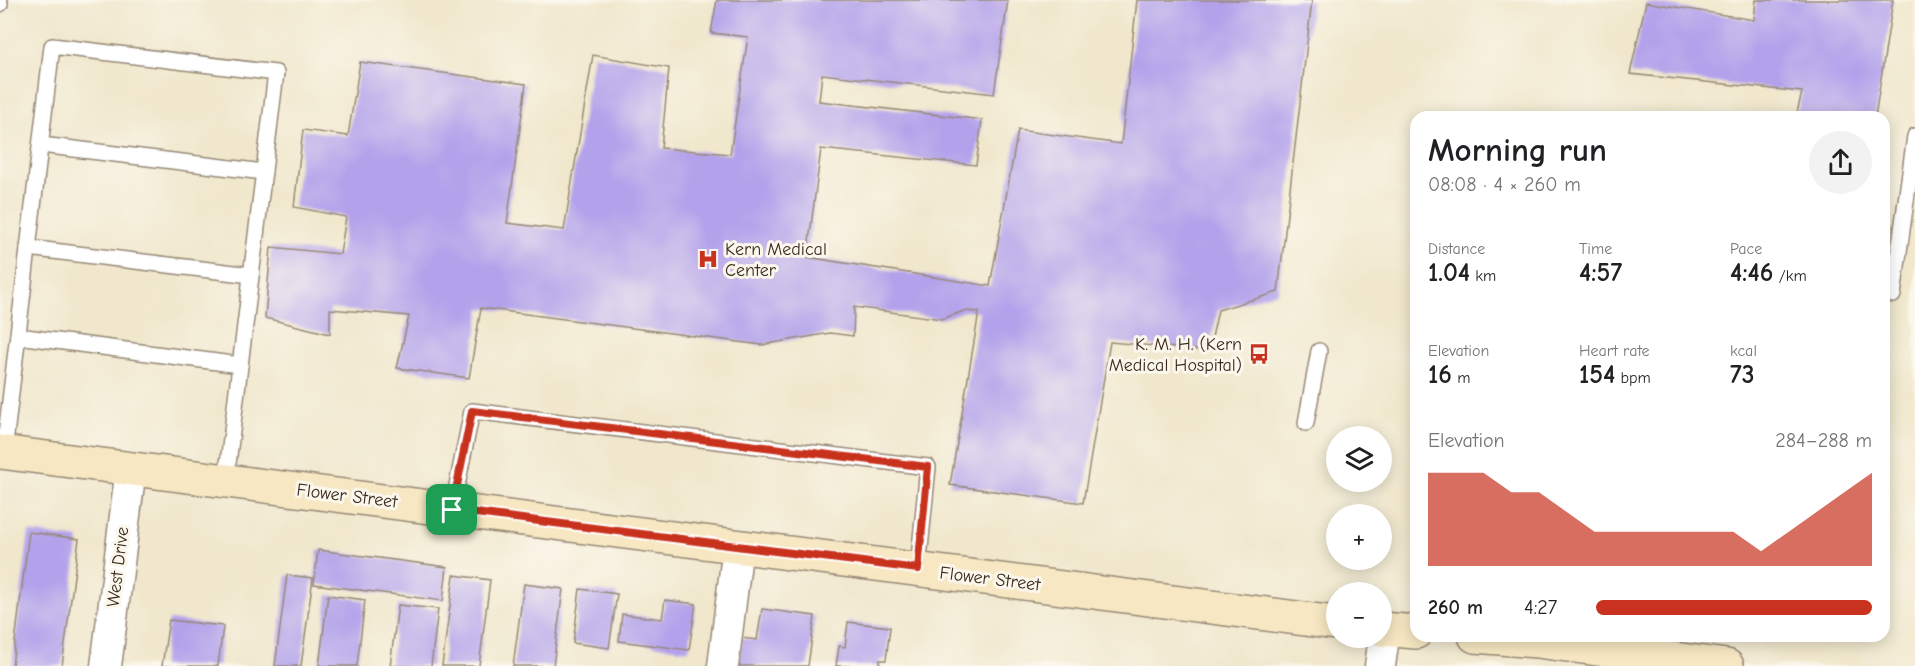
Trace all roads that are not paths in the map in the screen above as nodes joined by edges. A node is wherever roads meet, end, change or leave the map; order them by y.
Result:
1 (1915, 136) edge
2 (40, 145) junction
3 (264, 172) junction
4 (28, 248) junction
5 (251, 275) junction
6 (1893, 295) dead end
7 (18, 336) junction
8 (1319, 351) dead end
9 (240, 365) junction
10 (1306, 423) dead end
11 (2, 452) edge
12 (131, 468) junction
13 (226, 480) junction
14 (452, 510) junction
15 (738, 546) junction
16 (918, 569) junction
17 (1326, 622) edge
18 (1394, 630) edge
19 (1545, 642) edge
20 (106, 666) edge
21 (723, 666) edge
22 (1380, 666) edge
23 (1727, 666) edge

1 - 6 lane
2 - 3 lane
2 - 3 lane
2 - 4 lane
3 - 5 lane
4 - 5 lane
4 - 7 lane
5 - 9 lane
7 - 9 lane
7 - 11 lane
8 - 10 lane
9 - 13 lane
11 - 12 street, Flower Street
12 - 13 street, Flower Street
12 - 20 street, West Drive
13 - 14 street, Flower Street
14 - 15 street, Flower Street
14 - 16 lane
15 - 16 street, Flower Street
15 - 21 street
16 - 17 street, Flower Street
18 - 22 street
19 - 23 street

